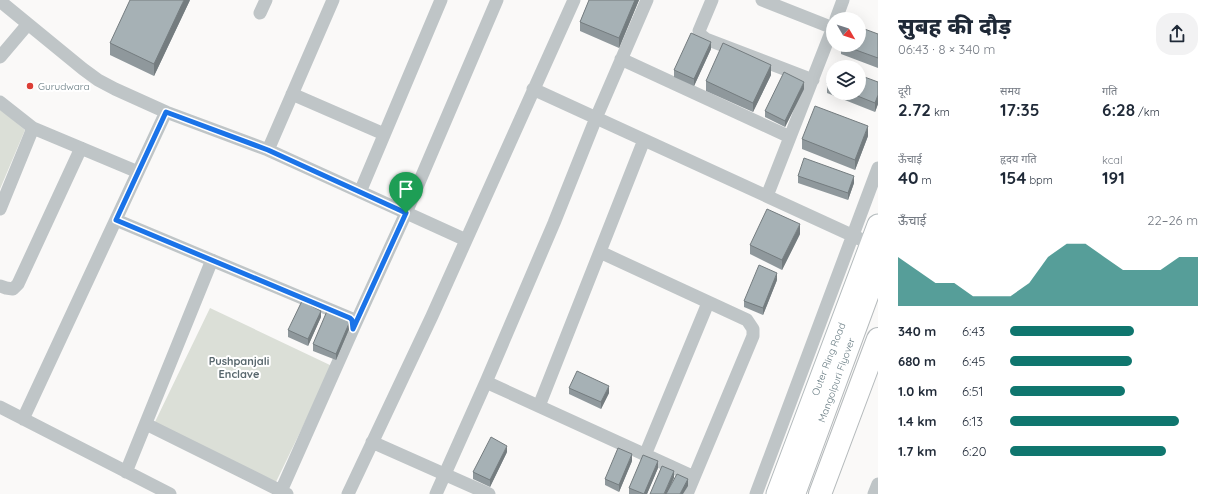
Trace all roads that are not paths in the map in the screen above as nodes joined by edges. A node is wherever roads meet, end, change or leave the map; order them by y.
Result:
1 (266, 0) edge
2 (333, 0) edge
3 (441, 0) edge
4 (497, 0) edge
5 (574, 0) edge
6 (647, 0) edge
7 (712, 0) edge
8 (762, 0) edge
9 (843, 0) edge
10 (0, 1) edge
11 (780, 3) edge
12 (839, 12) edge
13 (260, 13) dead end
14 (28, 24) junction
15 (826, 24) edge
16 (826, 46) edge
17 (0, 58) edge
18 (621, 59) junction
19 (813, 80) junction
20 (533, 89) junction
21 (292, 94) junction
22 (0, 102) edge
23 (166, 112) junction
24 (596, 118) junction
25 (32, 128) junction
26 (384, 134) junction
27 (790, 137) junction
28 (644, 140) junction
29 (81, 148) junction
30 (268, 150) junction
31 (878, 168) edge
32 (138, 172) junction
33 (360, 192) junction
34 (767, 196) junction
35 (0, 209) edge
36 (406, 213) junction
37 (116, 220) junction
38 (867, 235) edge
39 (466, 240) junction
40 (600, 252) junction
41 (212, 260) junction
42 (878, 266) edge
43 (0, 286) edge
44 (708, 303) junction
45 (353, 329) junction
46 (878, 340) edge
47 (878, 365) edge
48 (486, 382) junction
49 (539, 406) junction
50 (1, 411) edge
51 (23, 419) junction
52 (146, 424) junction
53 (372, 442) junction
54 (645, 455) junction
55 (126, 472) junction
56 (445, 474) junction
57 (694, 477) junction
58 (878, 484) edge
59 (284, 492) edge
60 (170, 494) edge
61 (348, 494) edge
62 (436, 494) edge
63 (489, 494) edge
64 (687, 494) edge
65 (756, 494) edge
66 (777, 494) edge
67 (794, 494) edge
68 (820, 494) edge
69 (830, 494) edge
70 (874, 494) edge

1 - 13 street
2 - 21 street
3 - 26 street
4 - 36 street
5 - 20 street
6 - 18 street
7 - 19 street
8 - 11 street
9 - 12 street
10 - 14 street
11 - 15 street
14 - 17 street
14 - 23 street
16 - 19 street
18 - 24 street
18 - 27 street
19 - 27 street
20 - 24 street
20 - 39 street
21 - 26 street
21 - 30 street
22 - 25 street
23 - 30 street
23 - 32 street
24 - 28 street
24 - 48 street
25 - 29 street
25 - 35 street
26 - 33 street
27 - 34 street
28 - 34 street
28 - 40 street
29 - 32 street
29 - 43 street
30 - 33 street
31 - 38 street
32 - 37 street
33 - 36 street
34 - 38 street
36 - 39 street
36 - 45 street
37 - 41 street
37 - 51 street
38 - 65 street
38 - 66 main road, Outer Ring Road
39 - 53 street
40 - 44 street
40 - 49 street
41 - 45 street
41 - 52 street
42 - 67 highway, Mangolpuri Flyover
44 - 54 street
44 - 57 street
45 - 59 street
46 - 68 highway
47 - 69 main road
48 - 49 street
48 - 56 street
49 - 54 street
50 - 51 street
51 - 55 street
52 - 55 street
52 - 59 street
53 - 56 street
53 - 61 street
54 - 57 street
55 - 60 street
56 - 62 street
56 - 63 street
57 - 64 street
58 - 70 street

